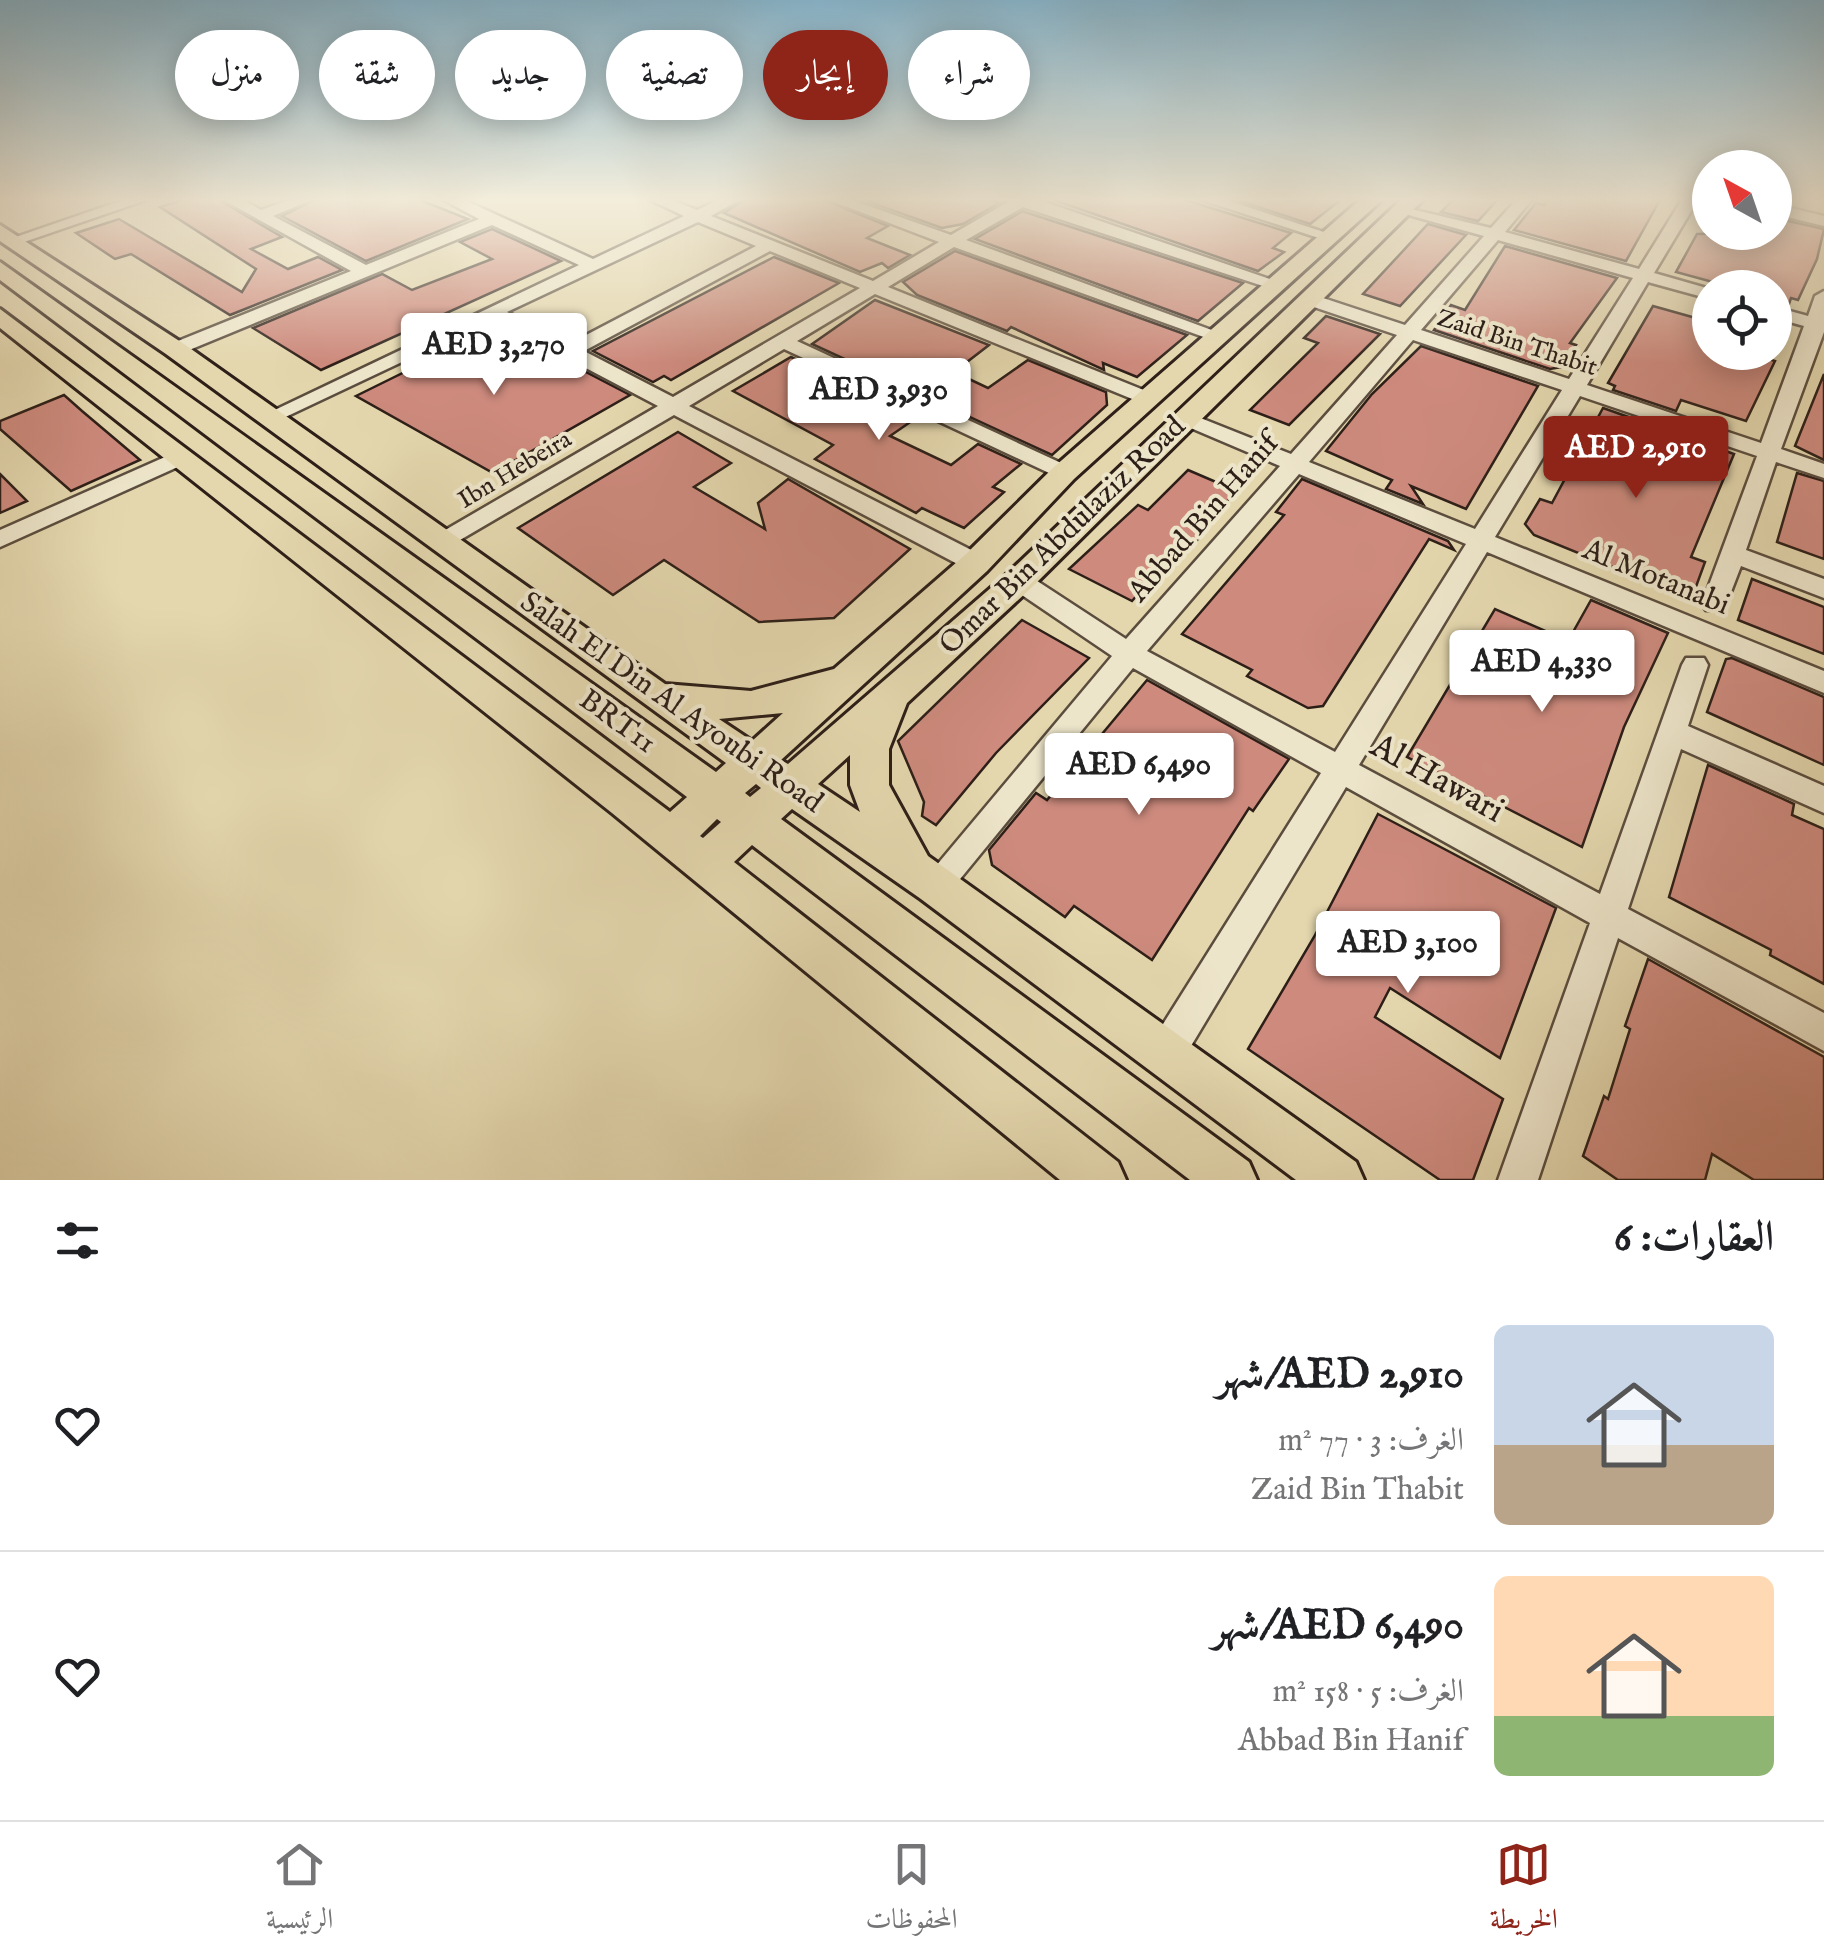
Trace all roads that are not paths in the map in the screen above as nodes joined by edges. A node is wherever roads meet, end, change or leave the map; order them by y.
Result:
1 (33, 253) edge
2 (330, 253) edge
3 (409, 253) edge
4 (566, 253) edge
5 (617, 253) edge
6 (755, 253) edge
7 (782, 253) edge
8 (933, 253) edge
9 (988, 253) edge
10 (1182, 253) edge
11 (1313, 253) edge
12 (1358, 253) edge
13 (1477, 253) edge
14 (1564, 253) edge
15 (1657, 253) edge
16 (592, 265) junction
17 (0, 269) edge
18 (365, 271) junction
19 (1644, 275) junction
20 (1278, 285) junction
21 (871, 288) junction
22 (1692, 289) edge
23 (1824, 296) edge
24 (1308, 300) junction
25 (492, 312) junction
26 (0, 316) edge
27 (1792, 317) edge
28 (1819, 324) edge
29 (1408, 333) junction
30 (1219, 336) junction
31 (781, 341) junction
32 (175, 349) junction
33 (570, 351) junction
34 (1574, 388) junction
35 (1149, 399) junction
36 (673, 406) junction
37 (270, 417) junction
38 (1186, 418) junction
39 (1768, 453) junction
40 (183, 456) junction
41 (1295, 464) junction
42 (1824, 472) edge
43 (1064, 473) junction
44 (0, 540) edge
45 (1480, 540) junction
46 (443, 542) junction
47 (1732, 554) junction
48 (976, 562) junction
49 (1019, 581) junction
50 (1824, 589) edge
51 (1715, 604) dead end
52 (1129, 654) junction
53 (864, 664) junction
54 (1695, 665) dead end
55 (1824, 682) edge
56 (901, 688) junction
57 (652, 693) junction
58 (1672, 732) junction
59 (1339, 768) junction
60 (770, 774) junction
61 (1824, 800) edge
62 (733, 807) junction
63 (686, 851) junction
64 (926, 879) junction
65 (1610, 916) junction
66 (1824, 1033) edge
67 (1166, 1053) junction
68 (1092, 1178) edge
69 (1231, 1180) edge
70 (1338, 1180) edge
71 (1518, 1180) edge

1 - 32 main road, Salah El Din Al Ayoubi Road
2 - 18 street
3 - 18 street
4 - 16 street
5 - 16 street
6 - 33 street
7 - 21 street
8 - 21 street, Ibn Hebeira
9 - 30 street
10 - 20 street
11 - 20 main road, Omar Bin Abdulaziz Road
12 - 24 main road, Omar Bin Abdulaziz Road
13 - 29 street, Abbad Bin Hanif
14 - 19 street
15 - 19 street
16 - 25 street
17 - 62 main road, BRT11
18 - 32 street
19 - 22 street
19 - 34 street
20 - 30 main road, Omar Bin Abdulaziz Road
21 - 31 street, Ibn Hebeira
21 - 35 street
23 - 28 street
24 - 29 street, Zaid Bin Thabit
24 - 38 main road, Omar Bin Abdulaziz Road
25 - 33 street
25 - 37 street
26 - 40 main road
27 - 28 street
28 - 39 street
29 - 34 street, Zaid Bin Thabit
29 - 41 street, Abbad Bin Hanif
30 - 35 main road, Omar Bin Abdulaziz Road
31 - 36 street, Ibn Hebeira
31 - 43 street
32 - 37 main road, Salah El Din Al Ayoubi Road
33 - 36 street
34 - 39 street, Zaid Bin Thabit
34 - 45 street
35 - 43 main road, Omar Bin Abdulaziz Road
36 - 46 street, Ibn Hebeira
36 - 48 street
37 - 46 main road, Salah El Din Al Ayoubi Road
38 - 41 street, Al Motanabi
38 - 49 main road, Omar Bin Abdulaziz Road
39 - 42 street, Zaid Bin Thabit
39 - 47 street
40 - 44 street
40 - 63 main road
41 - 45 street, Al Motanabi
41 - 52 street, Abbad Bin Hanif
43 - 48 main road, Omar Bin Abdulaziz Road
45 - 55 street, Al Motanabi
45 - 59 street
46 - 57 main road, Salah El Din Al Ayoubi Road
47 - 50 street
47 - 51 street
48 - 53 main road, Omar Bin Abdulaziz Road
49 - 52 street, Al Hawari
49 - 56 main road, Omar Bin Abdulaziz Road
52 - 59 street, Al Hawari
52 - 64 street, Abbad Bin Hanif
53 - 57 main road
53 - 60 main road, Omar Bin Abdulaziz Road
54 - 58 street
56 - 60 main road, Omar Bin Abdulaziz Road
56 - 64 main road
57 - 60 main road, Salah El Din Al Ayoubi Road
58 - 61 street
58 - 65 street
59 - 65 street, Al Hawari
59 - 67 street
60 - 62 main road, Omar Bin Abdulaziz Road
60 - 64 main road, Salah El Din Al Ayoubi Road
62 - 63 main road, Omar Bin Abdulaziz Road
62 - 69 main road, BRT11
63 - 68 main road
64 - 67 main road, Salah El Din Al Ayoubi Road
65 - 66 street, Al Hawari
65 - 71 street
67 - 70 main road, Salah El Din Al Ayoubi Road

